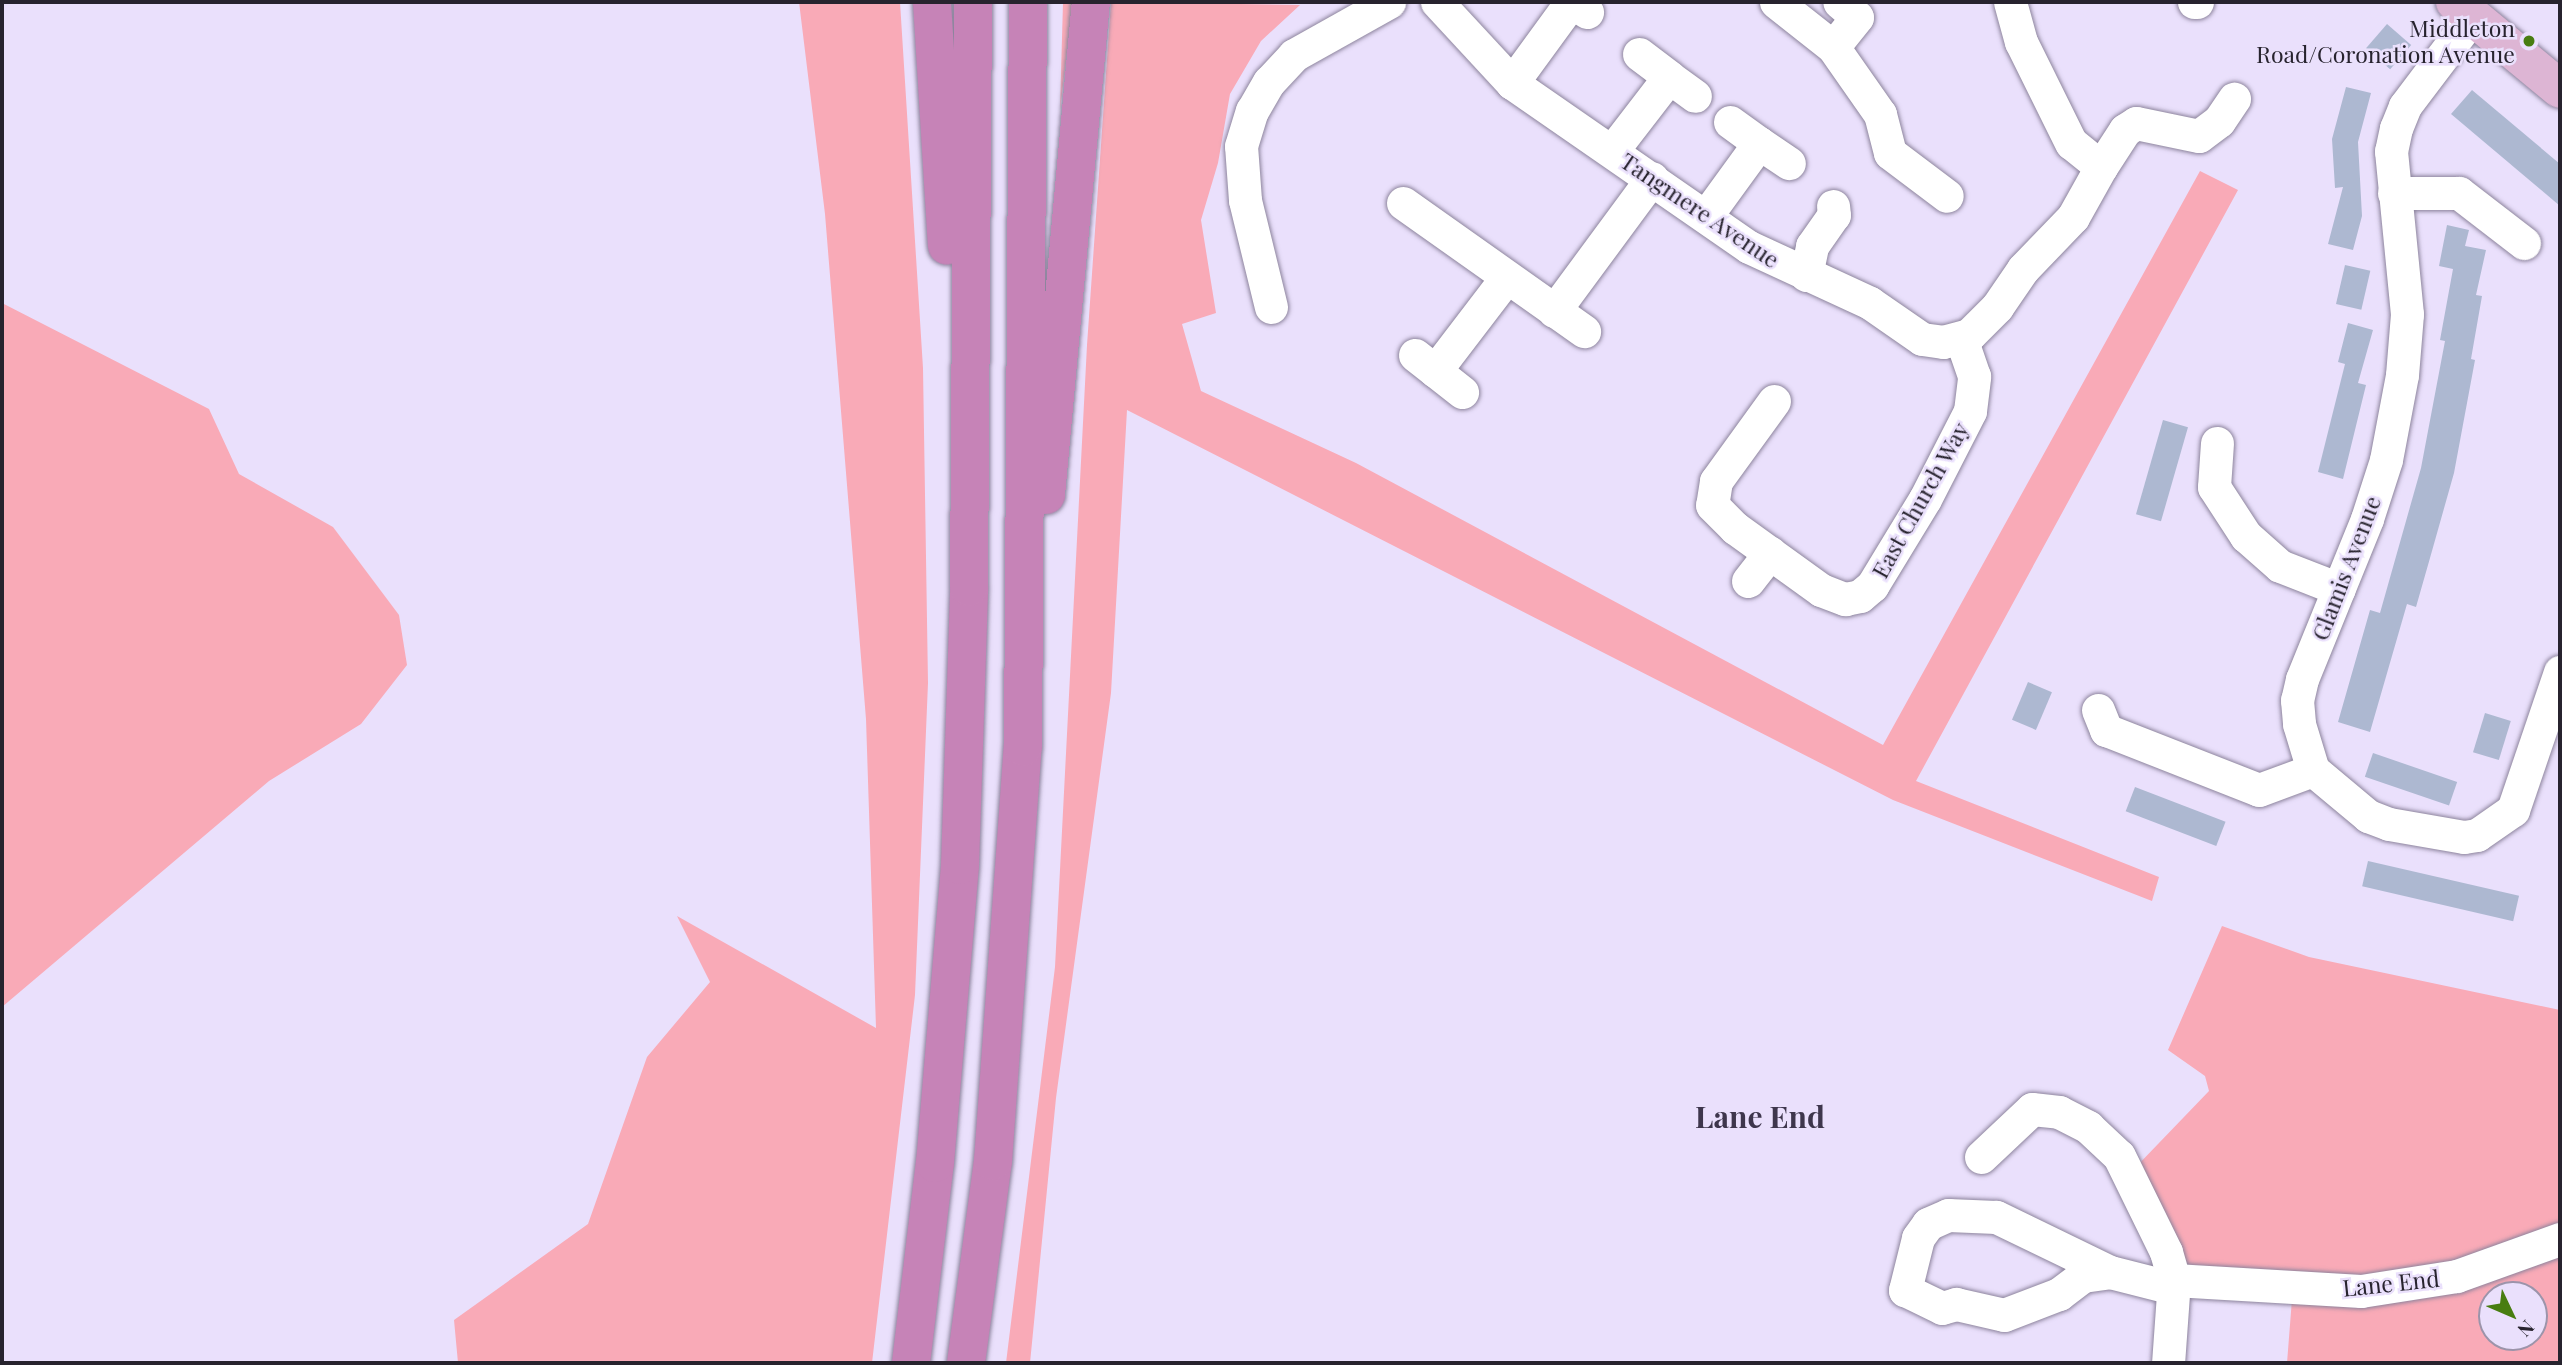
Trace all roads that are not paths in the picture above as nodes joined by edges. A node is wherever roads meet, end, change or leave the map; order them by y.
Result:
1 (932, 2) edge
2 (973, 2) edge
3 (1028, 2) edge
4 (1091, 2) edge
5 (1389, 2) edge
6 (1437, 2) edge
7 (1776, 2) edge
8 (1839, 2) edge
9 (2010, 2) edge
10 (1576, 5) edge
11 (2464, 9) edge
12 (1833, 47) junction
13 (1639, 54) dead end
14 (2558, 82) edge
15 (1512, 83) junction
16 (2237, 95) dead end
17 (1730, 122) dead end
18 (1759, 143) junction
19 (1612, 151) junction
20 (1789, 163) dead end
21 (2101, 167) junction
22 (1653, 178) junction
23 (2394, 193) junction
24 (1947, 196) dead end
25 (1403, 203) dead end
26 (1833, 206) dead end
27 (1706, 216) junction
28 (2524, 243) dead end
29 (1495, 270) junction
30 (1806, 275) junction
31 (1554, 310) junction
32 (1272, 312) dead end
33 (1584, 331) dead end
34 (1961, 339) junction
35 (1462, 392) dead end
36 (1774, 401) dead end
37 (2217, 443) dead end
38 (1770, 553) junction
39 (1748, 581) dead end
40 (969, 587) junction
41 (2339, 589) junction
42 (2560, 672) edge
43 (2098, 710) dead end
44 (1023, 747) junction
45 (2313, 770) junction
46 (1981, 1157) dead end
47 (2560, 1239) edge
48 (2110, 1272) junction
49 (2173, 1284) junction
50 (911, 1363) edge
51 (967, 1363) edge
52 (2168, 1363) edge

1 - 40 highway
2 - 40 highway
3 - 44 highway
4 - 44 highway
5 - 32 street
6 - 15 street, Tangmere Avenue
7 - 12 street
8 - 12 street
9 - 21 street
10 - 15 street
11 - 14 main road
11 - 23 street, Glamis Avenue
12 - 24 street
13 - 19 street
15 - 19 street, Tangmere Avenue
16 - 21 street
17 - 18 street
18 - 20 street
18 - 27 street
19 - 22 street, Tangmere Avenue
21 - 34 street
22 - 27 street, Tangmere Avenue
22 - 31 street
23 - 28 street
23 - 41 street, Glamis Avenue
25 - 29 street
26 - 30 street
27 - 30 street, Tangmere Avenue
29 - 31 street
29 - 35 street
30 - 34 street, Tangmere Avenue
31 - 33 street
34 - 38 street, East Church Way
36 - 38 street, East Church Way
37 - 41 street
38 - 39 street
40 - 50 highway
41 - 45 street, Glamis Avenue
42 - 45 street
43 - 45 street
44 - 51 highway
46 - 49 street
47 - 49 street, Lane End
48 - 48 street, Lane End
48 - 49 street, Lane End
49 - 52 street

